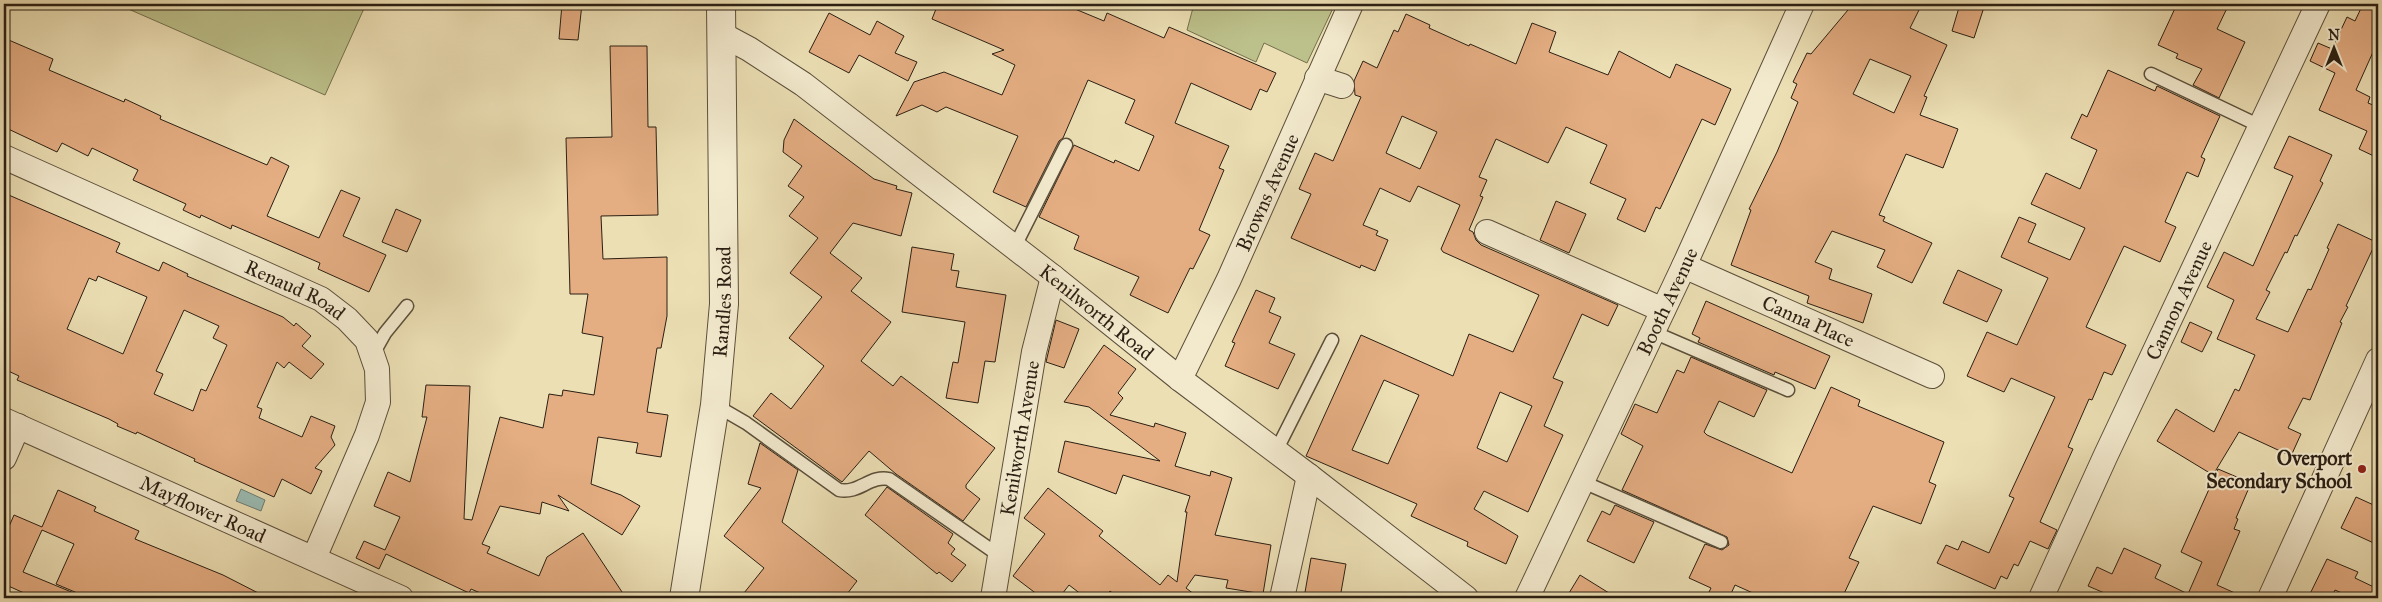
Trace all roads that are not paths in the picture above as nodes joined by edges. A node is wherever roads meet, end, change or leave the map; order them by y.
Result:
1 (721, 4) edge
2 (1351, 4) edge
3 (1802, 4) edge
4 (2318, 4) edge
5 (720, 34) junction
6 (2151, 74) dead end
7 (1318, 78) junction
8 (1342, 86) dead end
9 (2260, 126) junction
10 (1066, 145) dead end
11 (4, 157) edge
12 (1487, 232) dead end
13 (1014, 248) junction
14 (1684, 266) junction
15 (1053, 278) junction
16 (407, 306) dead end
17 (1663, 310) junction
18 (1653, 332) junction
19 (1332, 340) dead end
20 (372, 356) junction
21 (2378, 360) edge
22 (1932, 376) dead end
23 (1180, 379) junction
24 (1788, 390) dead end
25 (715, 405) junction
26 (11, 423) edge
27 (1276, 451) junction
28 (4, 458) edge
29 (1309, 476) junction
30 (1583, 482) junction
31 (1721, 542) dead end
32 (1000, 556) junction
33 (314, 558) junction
34 (401, 598) edge
35 (684, 598) edge
36 (993, 598) edge
37 (1282, 598) edge
38 (1466, 598) edge
39 (1527, 598) edge
40 (2041, 598) edge
41 (2270, 598) edge

1 - 5 street, Randles Road
2 - 7 street, Browns Avenue
3 - 14 street, Booth Avenue
4 - 9 street, Cannon Avenue
5 - 13 street, Kenilworth Road
5 - 25 street, Randles Road
6 - 9 lane
7 - 8 street
7 - 23 street, Browns Avenue
9 - 40 street, Cannon Avenue
10 - 13 lane
11 - 20 street, Renaud Road
12 - 17 street
13 - 15 street, Kenilworth Road
14 - 17 street, Booth Avenue
14 - 22 street, Canna Place
15 - 23 street, Kenilworth Road
15 - 32 street, Kenilworth Avenue
16 - 20 lane
17 - 18 street, Booth Avenue
18 - 24 lane
18 - 30 street, Booth Avenue
19 - 27 lane
20 - 33 street, Renaud Road
21 - 41 street
23 - 27 street, Kenilworth Road
25 - 32 lane
25 - 35 street, Randles Road
26 - 28 street
26 - 33 street, Mayflower Road
27 - 29 street, Kenilworth Road
29 - 37 street
29 - 38 street, Kenilworth Road
30 - 31 lane
30 - 39 street, Booth Avenue
32 - 36 street, Kenilworth Avenue
33 - 34 street, Mayflower Road

